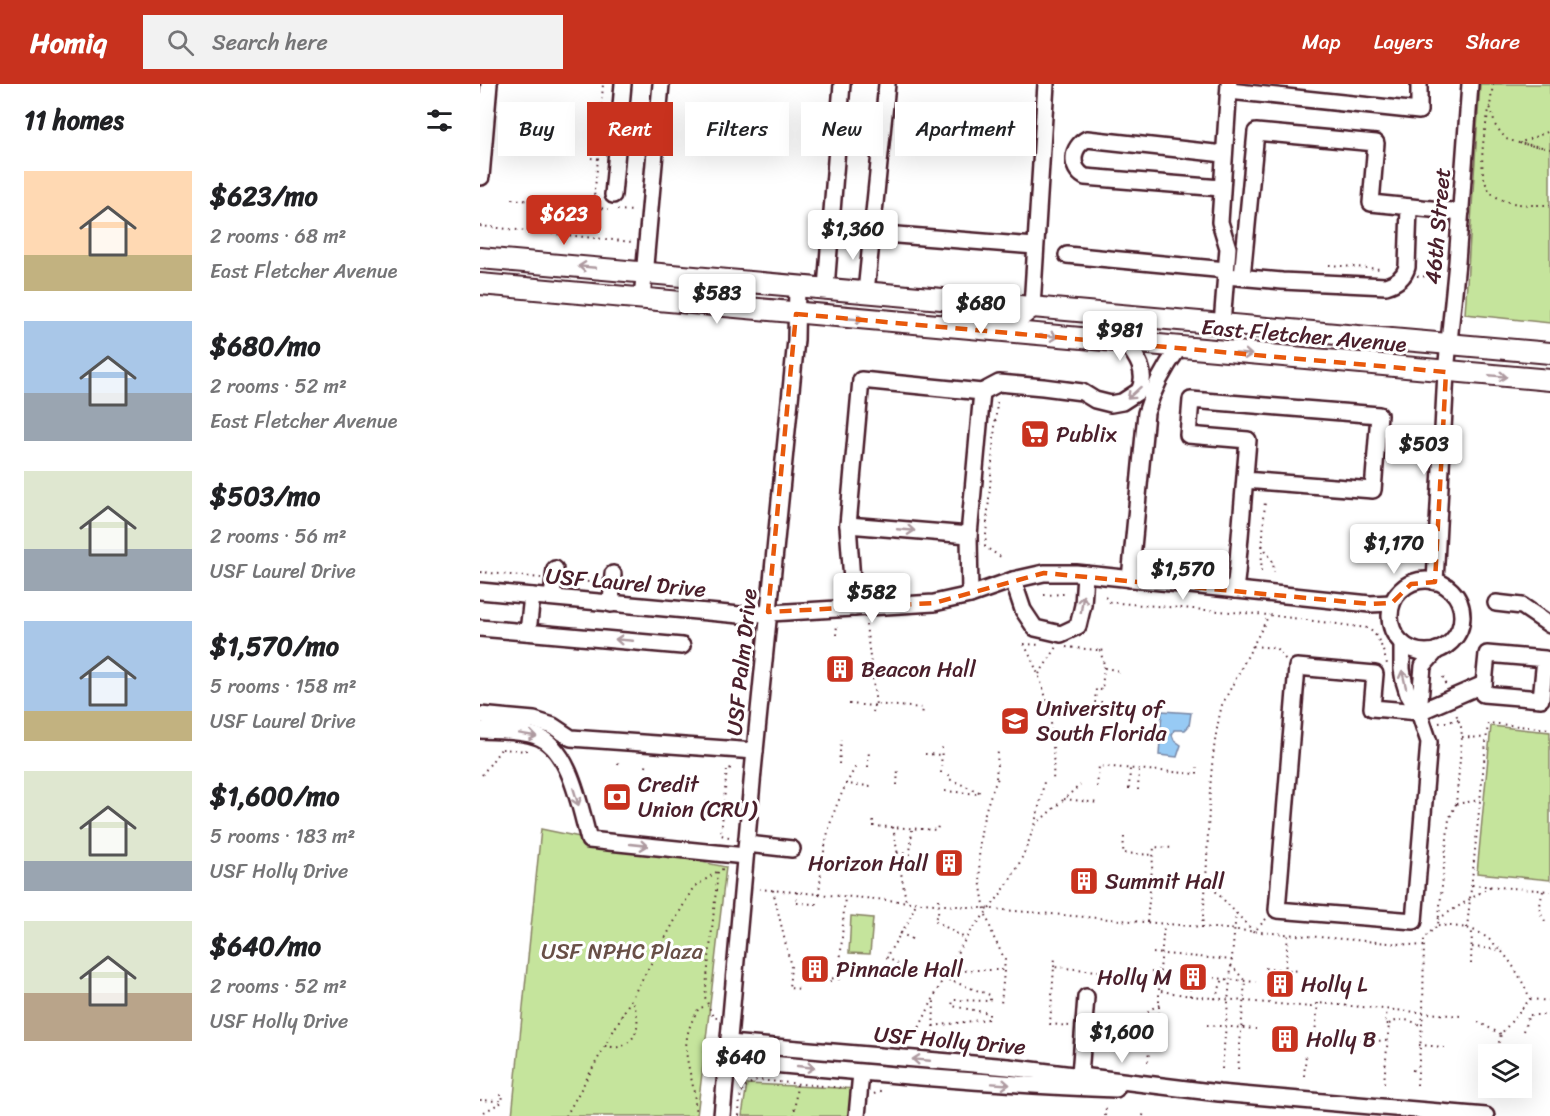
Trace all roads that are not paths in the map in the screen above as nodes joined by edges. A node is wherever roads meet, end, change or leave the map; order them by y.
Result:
1 (489, 84) edge
2 (623, 84) edge
3 (661, 84) edge
4 (842, 84) edge
5 (887, 84) edge
6 (1046, 84) edge
7 (1419, 84) edge
8 (1470, 84) edge
9 (1229, 88) edge
10 (1224, 154) junction
11 (482, 177) dead end
12 (1221, 188) junction
13 (615, 202) road end
14 (1409, 207) junction
15 (1461, 212) junction
16 (872, 233) junction
17 (1035, 246) junction
18 (1067, 255) dead end
19 (480, 258) edge
20 (645, 273) junction
21 (1226, 273) junction
22 (1242, 278) junction
23 (480, 284) edge
24 (797, 285) junction
25 (826, 288) junction
26 (866, 292) junction
27 (642, 299) junction
28 (1032, 307) junction
29 (796, 314) junction
30 (911, 324) junction
31 (1222, 324) junction
32 (1126, 343) junction
33 (1449, 343) junction
34 (1179, 348) junction
35 (1550, 353) edge
36 (1446, 372) junction
37 (1550, 380) edge
38 (990, 393) junction
39 (1245, 480) junction
40 (848, 525) junction
41 (969, 535) junction
42 (552, 574) road end
43 (1085, 574) junction
44 (611, 579) road end
45 (1130, 579) junction
46 (1013, 580) junction
47 (1435, 582) junction
48 (1235, 590) junction
49 (480, 591) edge
50 (970, 595) junction
51 (531, 596) junction
52 (552, 597) junction
53 (1392, 603) junction
54 (1496, 603) dead end
55 (611, 604) junction
56 (854, 608) junction
57 (768, 612) junction
58 (1550, 625) edge
59 (480, 628) edge
60 (528, 632) junction
61 (1402, 643) junction
62 (682, 646) dead end
63 (1437, 650) junction
64 (1547, 655) edge
65 (1484, 684) junction
66 (1419, 712) junction
67 (480, 715) edge
68 (480, 730) edge
69 (755, 751) junction
70 (792, 849) dead end
71 (746, 850) junction
72 (1086, 998) dead end
73 (729, 1043) junction
74 (727, 1060) junction
75 (861, 1073) junction
76 (1080, 1075) junction
77 (1219, 1093) junction
78 (722, 1116) edge
79 (857, 1116) edge
80 (1486, 1116) edge

1 - 11 street
2 - 13 street
3 - 20 street
4 - 25 street
5 - 16 street
6 - 17 street
7 - 9 street
8 - 15 street, 46th Street
9 - 10 street
10 - 12 street
10 - 12 street
12 - 21 street
14 - 15 street
14 - 22 street
14 - 22 street
15 - 33 street, 46th Street
16 - 17 street
16 - 26 street
17 - 28 street
18 - 21 street
20 -> 19 main road, East Fletcher Avenue
20 - 24 main road, East Fletcher Avenue
20 - 27 street
21 - 22 street
21 - 31 street
23 - 27 main road, East Fletcher Avenue
24 - 25 main road, East Fletcher Avenue
24 - 29 street, USF Palm Drive
25 - 26 main road, East Fletcher Avenue
26 - 28 main road, East Fletcher Avenue
27 - 29 main road, East Fletcher Avenue
28 - 30 main road
28 - 31 main road, East Fletcher Avenue
29 -> 30 main road, East Fletcher Avenue
29 - 57 street, USF Palm Drive
30 -> 32 main road, East Fletcher Avenue
31 - 33 main road, East Fletcher Avenue
32 - 34 main road, East Fletcher Avenue
32 -> 38 street
33 - 35 main road, East Fletcher Avenue
33 - 36 street, 46th Street
34 -> 36 main road, East Fletcher Avenue
34 - 45 street
36 -> 37 main road, East Fletcher Avenue
36 - 47 street
38 - 40 street
38 - 41 street
39 - 39 street
39 - 48 street
40 -> 41 street
40 - 56 street
41 - 50 street
42 - 52 street
43 - 45 street
43 - 46 street
46 -> 43 street
44 - 55 street
45 - 48 street
46 - 50 street
47 - 53 street
47 - 63 street
48 - 53 street
49 - 51 street, USF Laurel Drive
50 - 56 street, USF Laurel Drive
51 - 52 street, USF Laurel Drive
51 - 60 street
52 - 55 street, USF Laurel Drive
53 - 61 street
54 - 58 street
55 - 57 street, USF Laurel Drive
56 - 57 street, USF Laurel Drive
57 - 69 street, USF Palm Drive
59 - 60 street
62 -> 60 street
61 - 63 street
66 -> 61 street
63 - 66 street
64 - 65 street
64 - 65 street
65 - 66 street
66 - 66 street
67 - 69 street
68 -> 71 street
69 - 71 street, USF Palm Drive
70 - 71 street
71 - 73 street, USF Palm Drive
72 - 76 street
73 - 74 street
76 -> 73 street, USF Holly Drive
74 -> 75 street, USF Holly Drive
74 - 78 street
75 -> 77 street, USF Holly Drive
75 - 79 street
76 - 77 street, USF Holly Drive
77 - 80 street, USF Holly Drive

